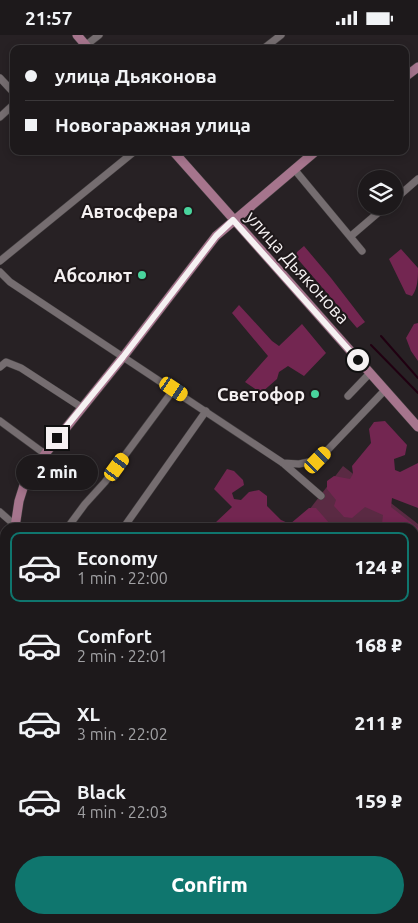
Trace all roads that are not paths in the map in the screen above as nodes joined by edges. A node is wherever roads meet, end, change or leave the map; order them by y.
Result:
1 (98, 35) edge
2 (280, 35) edge
3 (87, 45) edge
4 (268, 45) edge
5 (0, 78) edge
6 (10, 89) edge
7 (10, 108) edge
8 (0, 117) edge
9 (130, 155) edge
10 (176, 155) edge
11 (311, 155) edge
12 (294, 169) junction
13 (418, 179) edge
14 (403, 192) edge
15 (376, 215) edge
16 (233, 220) junction
17 (351, 236) junction
18 (362, 251) dead end
19 (0, 261) edge
20 (0, 272) edge
21 (123, 357) junction
22 (0, 367) edge
23 (370, 373) junction
24 (174, 389) junction
25 (385, 390) junction
26 (348, 396) dead end
27 (81, 407) junction
28 (206, 411) junction
29 (0, 421) edge
30 (418, 427) edge
31 (45, 454) junction
32 (283, 463) junction
33 (321, 495) dead end
34 (0, 512) edge
35 (12, 523) edge
36 (16, 523) edge
37 (71, 523) edge
38 (127, 523) edge

1 - 3 street
2 - 4 street
5 - 6 street
7 - 8 street
9 - 19 street
10 - 16 main road, улица Дьяконова
11 - 12 main road
12 - 16 main road
12 - 17 street
13 - 14 street
15 - 17 street
16 - 21 main road
16 - 23 main road, улица Дьяконова
17 - 18 street
20 - 21 street
21 - 24 street
21 - 27 main road
22 - 27 street
23 - 25 main road, улица Дьяконова
23 - 26 street
24 - 28 street
24 - 37 street
25 - 30 main road, улица Дьяконова
25 - 32 street
27 - 31 main road
28 - 32 street
28 - 38 street
29 - 31 street
31 - 36 main road
32 - 33 street
34 - 35 street

